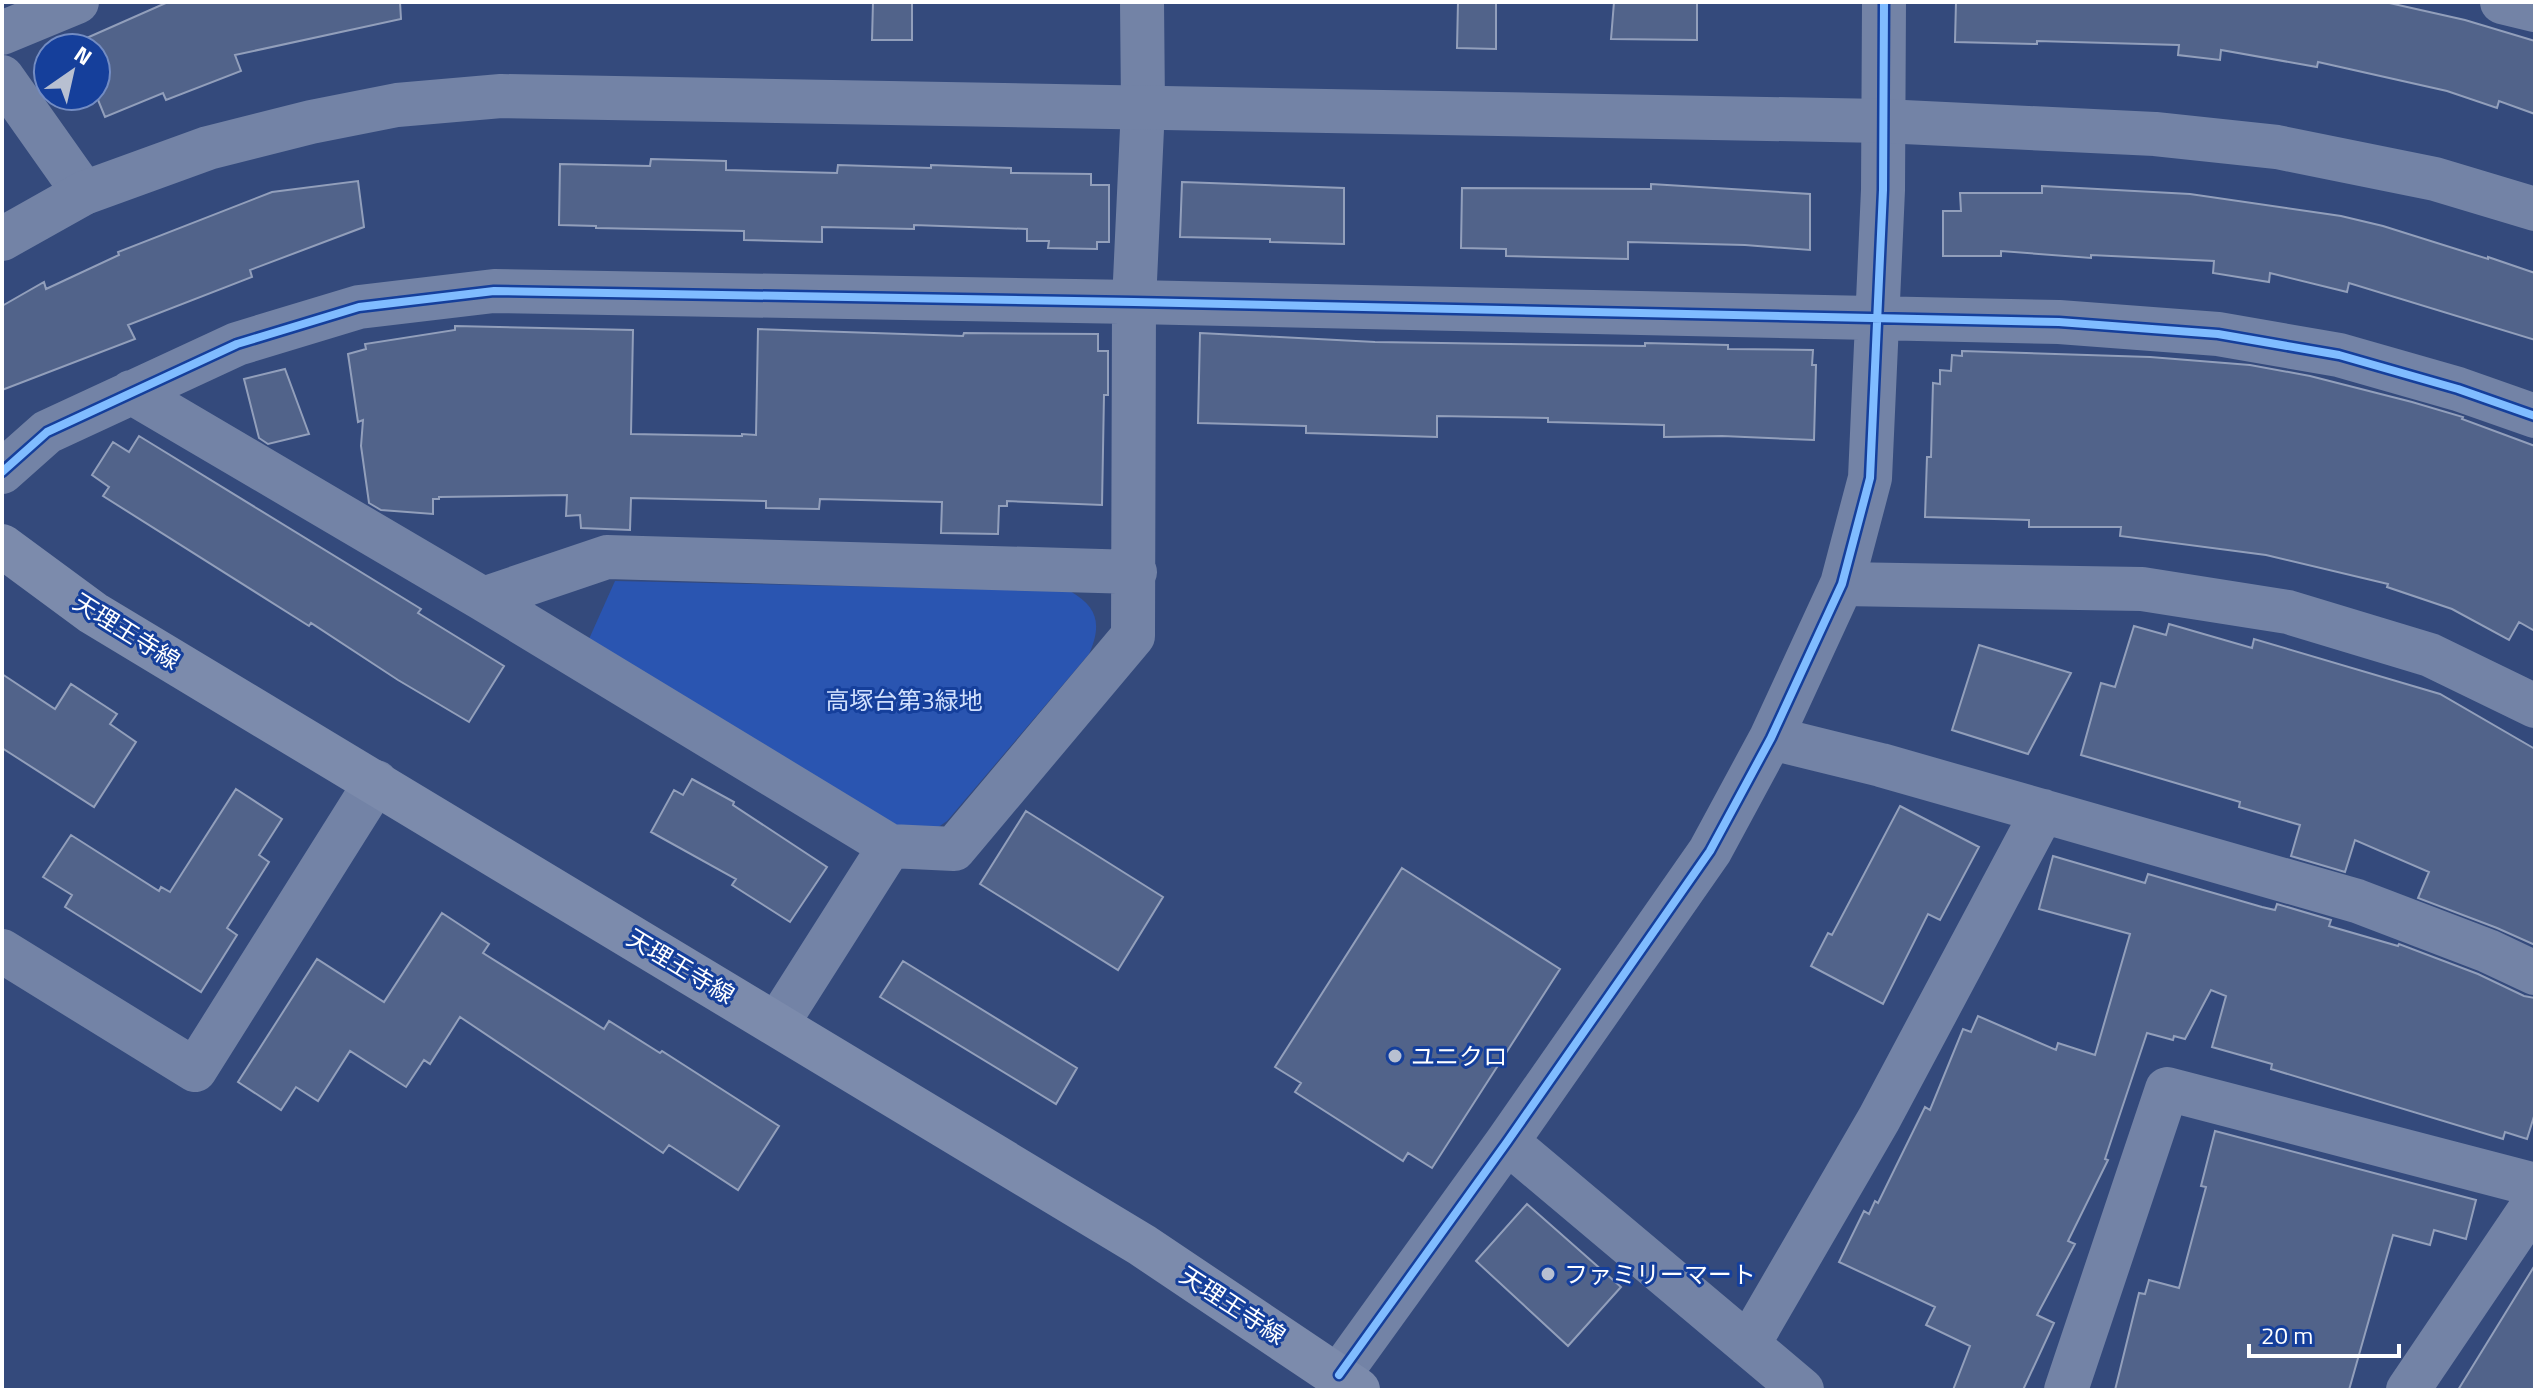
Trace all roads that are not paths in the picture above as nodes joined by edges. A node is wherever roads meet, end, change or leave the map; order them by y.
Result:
1 (77, 2) edge
2 (1142, 2) edge
3 (1884, 2) edge
4 (2502, 2) edge
5 (2535, 10) edge
6 (2, 33) edge
7 (2, 77) edge
8 (1143, 107) junction
9 (1883, 121) junction
10 (84, 193) junction
11 (2535, 209) edge
12 (2, 239) edge
13 (1134, 302) junction
14 (1877, 319) junction
15 (131, 392) junction
16 (2535, 416) edge
17 (2, 472) edge
18 (2, 546) edge
19 (1135, 572) junction
20 (1842, 584) junction
21 (483, 599) junction
22 (2535, 706) edge
23 (1771, 738) junction
24 (376, 782) junction
25 (2043, 811) junction
26 (890, 846) junction
27 (2, 951) edge
28 (2535, 973) edge
29 (777, 1024) junction
30 (1507, 1142) junction
31 (2535, 1185) edge
32 (2535, 1202) edge
33 (1748, 1345) junction
34 (1349, 1383) edge
35 (1802, 1390) edge
36 (2066, 1390) edge
37 (2408, 1390) edge

1 - 6 street
2 - 8 street
3 - 9 street
4 - 5 street
7 - 10 street
8 - 9 street
8 - 10 street
8 - 13 street
9 - 11 street
9 - 14 street
10 - 12 street
13 - 14 street
13 - 15 street
13 - 19 street
14 - 16 street
14 - 20 street
15 - 17 street
15 - 21 street
18 - 24 main road, 天理王寺線
19 - 21 street
19 - 26 street
20 - 22 street
20 - 23 street
21 - 26 street
23 - 25 street
23 - 30 street
24 - 27 street
24 - 29 main road, 天理王寺線
25 - 28 street
25 - 33 street
26 - 29 street
29 - 34 main road, 天理王寺線
30 - 33 street
30 - 34 street
31 - 36 street
32 - 37 street
33 - 35 street

